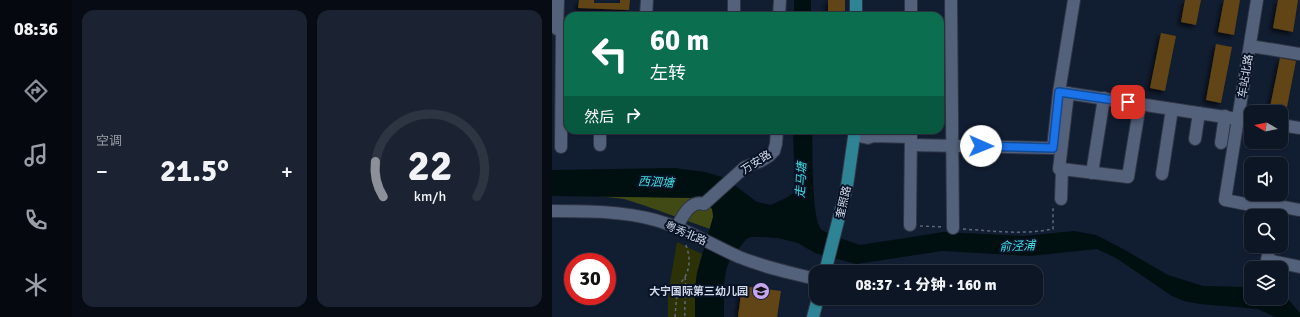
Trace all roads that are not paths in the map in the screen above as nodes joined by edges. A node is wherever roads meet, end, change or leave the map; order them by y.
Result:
1 (558, 0) edge
2 (647, 0) edge
3 (734, 0) edge
4 (780, 0) edge
5 (856, 0) edge
6 (911, 0) edge
7 (951, 0) edge
8 (1074, 0) edge
9 (1257, 0) edge
10 (646, 12) edge
11 (734, 12) edge
12 (779, 12) edge
13 (856, 12) edge
14 (911, 12) edge
15 (560, 29) edge
16 (1250, 46) junction
17 (1300, 54) edge
18 (557, 65) edge
19 (1063, 92) junction
20 (564, 97) edge
21 (1104, 98) junction
22 (1140, 104) junction
23 (1172, 109) junction
24 (1200, 113) junction
25 (1225, 116) junction
26 (1238, 119) junction
27 (1244, 120) edge
28 (1288, 126) edge
29 (1300, 128) edge
30 (600, 134) edge
31 (777, 134) edge
32 (854, 134) edge
33 (859, 134) edge
34 (911, 137) edge
35 (1195, 138) dead end
36 (1221, 143) dead end
37 (600, 145) dead end
38 (561, 146) dead end
39 (953, 146) junction
40 (1062, 169) junction
41 (1092, 173) junction
42 (1162, 174) dead end
43 (1226, 198) junction
44 (1062, 199) dead end
45 (1273, 209) edge
46 (1300, 210) edge
47 (552, 211) edge
48 (910, 225) road end
49 (953, 228) road end
50 (678, 229) junction
51 (1268, 253) edge
52 (827, 265) edge
53 (1300, 267) edge
54 (809, 277) edge
55 (816, 305) edge
56 (813, 317) edge

1 - 15 street
2 - 10 street
3 - 11 street
4 - 12 street
5 - 13 main road
6 - 14 street
7 - 39 street
8 - 19 street
9 - 16 street, 车站北路
15 - 18 street
16 - 17 street
16 - 26 street, 车站北路
18 - 20 street
19 - 21 street
19 - 39 street
19 - 40 street
20 - 38 street
21 - 22 street
21 - 41 street
22 - 23 street
22 - 41 street
23 - 24 street
23 - 42 street
24 - 25 street
24 - 35 street
25 - 26 street
25 - 36 street
26 - 27 street
26 - 43 street, 车站北路
28 - 29 street
30 - 37 street
31 - 50 street, 万安路
32 - 52 main road, 奎照路
33 - 34 street
34 - 39 street
34 - 48 street
39 - 49 street
40 - 41 street
40 - 44 street
43 - 45 street
43 - 46 street
47 - 50 street, 粤秀北路
50 - 54 street, 粤秀北路
51 - 53 street
55 - 56 main road

